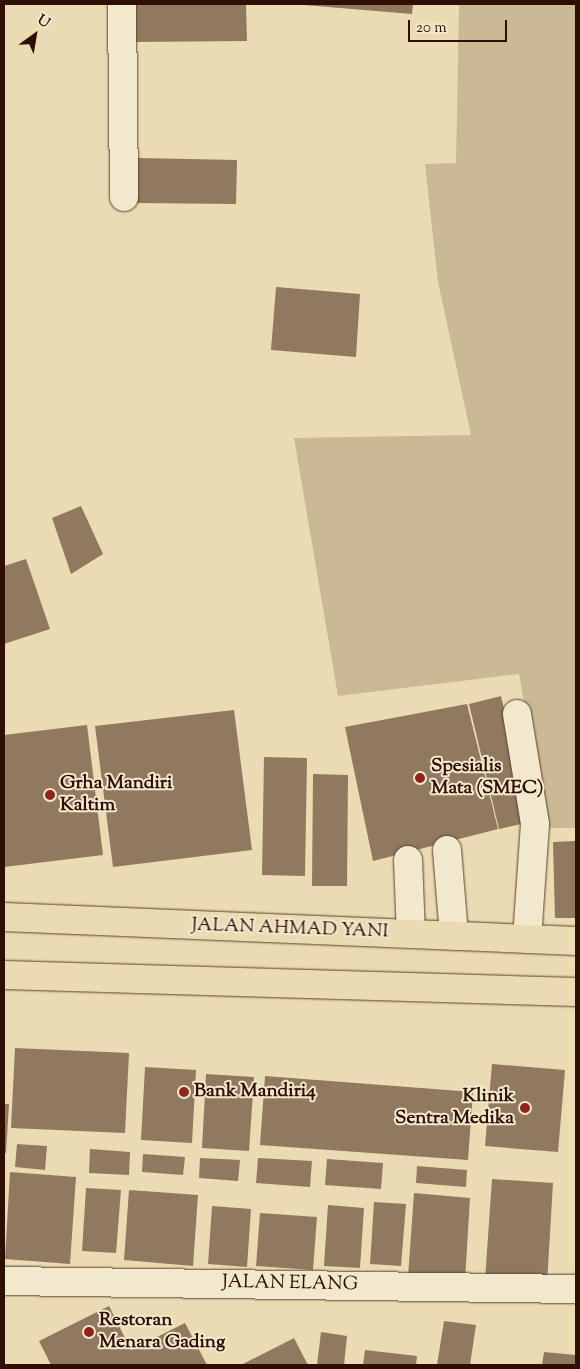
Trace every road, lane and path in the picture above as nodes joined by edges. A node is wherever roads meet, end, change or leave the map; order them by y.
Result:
1 (122, 4) edge
2 (124, 197) dead end
3 (517, 714) dead end
4 (447, 850) dead end
5 (408, 860) dead end
6 (4, 918) edge
7 (411, 934) junction
8 (454, 936) junction
9 (527, 939) junction
10 (576, 941) edge
11 (4, 975) edge
12 (576, 992) edge
13 (4, 1281) edge
14 (576, 1289) edge

1 - 2 street
3 - 9 street
4 - 8 street
5 - 7 street
6 - 7 main road, JALAN AHMAD YANI
7 - 8 main road, JALAN AHMAD YANI
8 - 9 main road, JALAN AHMAD YANI
9 - 10 main road, JALAN AHMAD YANI
11 - 12 main road
13 - 14 street, JALAN ELANG

